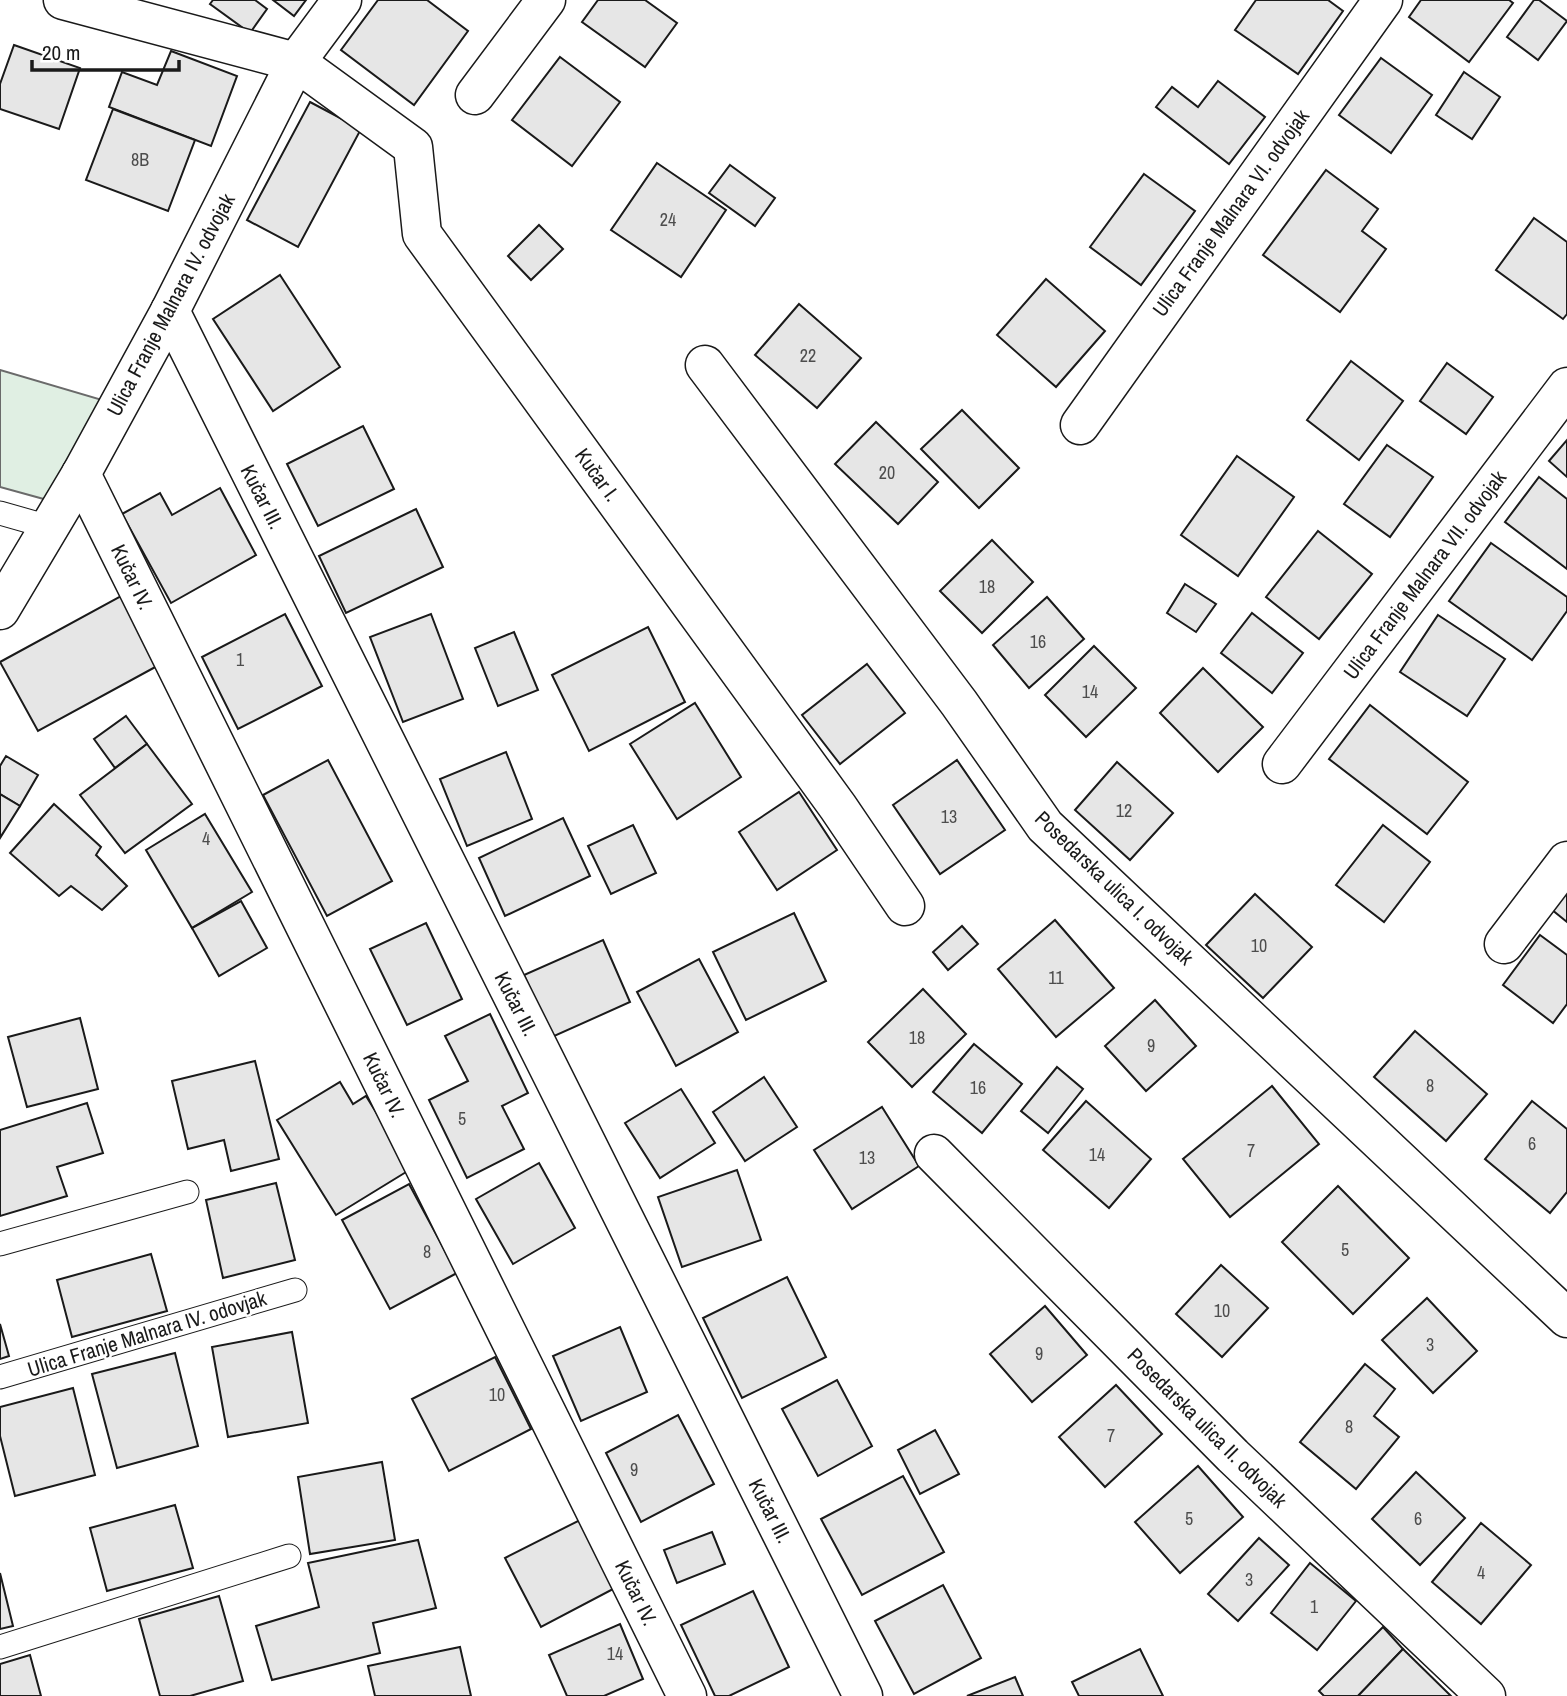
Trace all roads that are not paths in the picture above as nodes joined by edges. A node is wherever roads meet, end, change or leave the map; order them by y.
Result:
1 (63, 0) edge
2 (342, 0) edge
3 (546, 0) edge
4 (1383, 0) edge
5 (296, 62) junction
6 (475, 94) dead end
7 (170, 311) junction
8 (705, 365) dead end
9 (1567, 387) edge
10 (1080, 425) dead end
11 (81, 474) junction
12 (0, 513) edge
13 (49, 527) junction
14 (0, 610) edge
15 (1282, 764) dead end
16 (1567, 861) edge
17 (905, 906) dead end
18 (1504, 944) dead end
19 (934, 1154) dead end
20 (187, 1192) dead end
21 (0, 1244) edge
22 (295, 1290) dead end
23 (1567, 1318) edge
24 (0, 1377) edge
25 (289, 1556) dead end
26 (0, 1647) edge
27 (688, 1696) edge
28 (863, 1696) edge
29 (1486, 1696) edge

1 - 5 street
2 - 5 street, Ulica Franje Malnara IV. odvojak
3 - 6 street
4 - 10 street, Ulica Franje Malnara VI. odvojak
5 - 7 street, Ulica Franje Malnara IV. odvojak
5 - 17 street, Kučar I.
7 - 11 street, Ulica Franje Malnara IV. odvojak
7 - 28 street, Kučar III.
8 - 23 street, Posedarska ulica I. odvojak
9 - 15 street, Ulica Franje Malnara VII. odvojak
11 - 13 street, Ulica Franje Malnara IV. odvojak
11 - 27 street, Kučar IV.
12 - 13 lane
13 - 14 street, Ulica Franje Malnara IV. odvojak
16 - 18 street
19 - 29 street, Posedarska ulica II. odvojak
20 - 21 lane
22 - 24 lane, Ulica Franje Malnara IV. odovjak
25 - 26 lane

